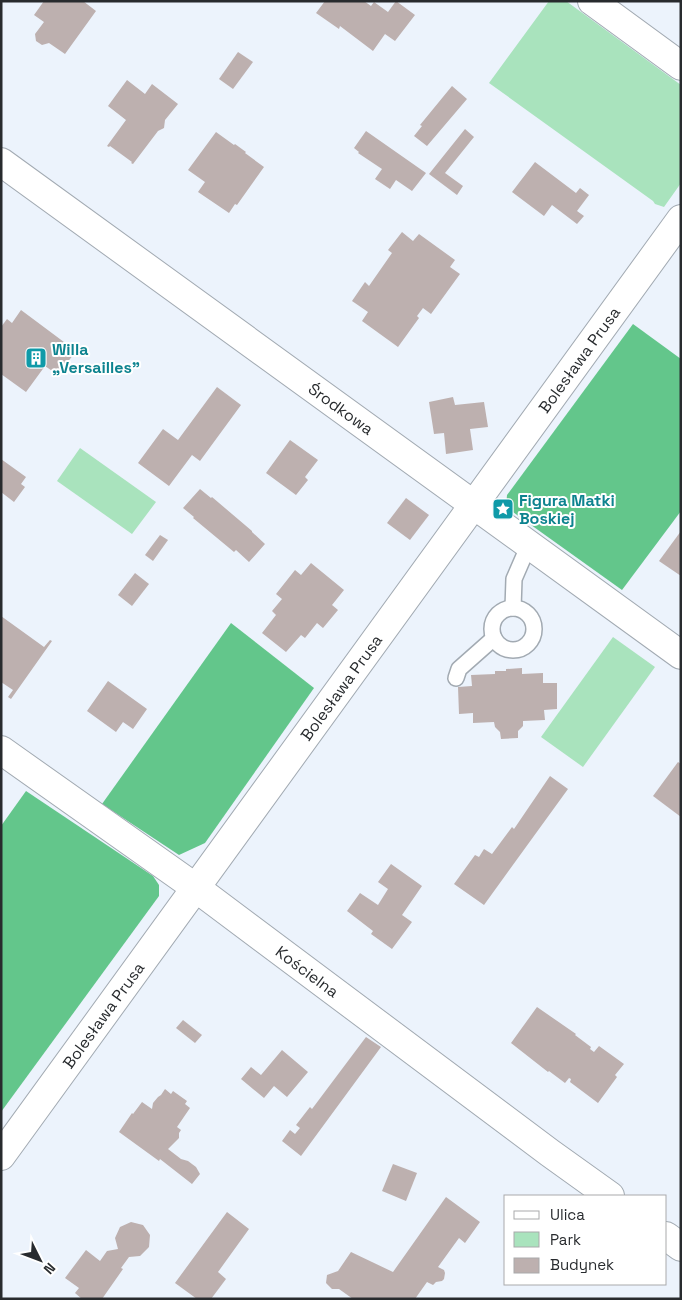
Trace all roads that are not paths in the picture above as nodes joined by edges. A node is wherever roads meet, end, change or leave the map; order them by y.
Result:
1 (592, 1) edge
2 (681, 66) edge
3 (1, 162) edge
4 (681, 219) edge
5 (474, 505) junction
6 (532, 547) junction
7 (514, 608) junction
8 (494, 638) junction
9 (681, 655) edge
10 (456, 678) dead end
11 (1, 750) edge
12 (196, 888) junction
13 (1, 1156) edge
14 (609, 1195) edge
15 (667, 1237) edge
16 (681, 1247) edge

1 - 2 street
3 - 5 street, Środkowa
4 - 5 street, Bolesława Prusa
5 - 6 street, Środkowa
5 - 12 street, Bolesława Prusa
6 - 7 lane
6 - 9 street, Środkowa
7 - 8 lane
7 - 8 lane
8 - 10 lane
11 - 12 street, Kościelna
12 - 13 street, Bolesława Prusa
12 - 14 street, Kościelna
15 - 16 street

